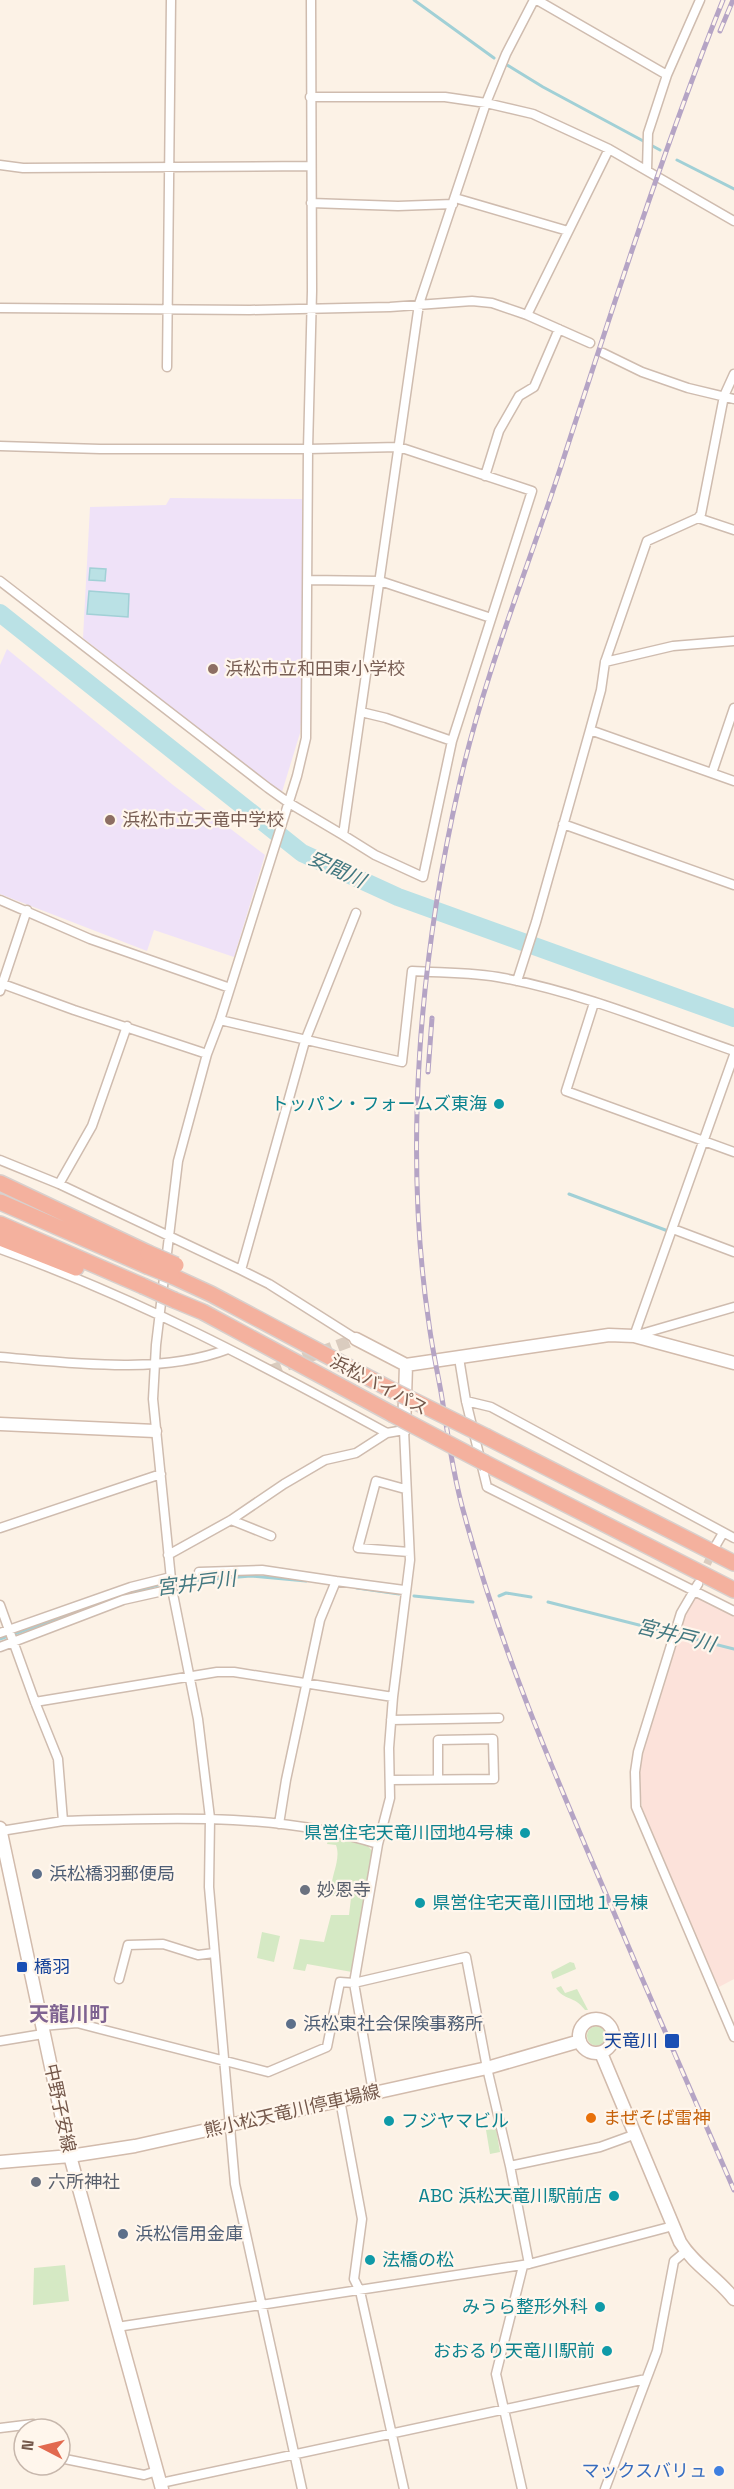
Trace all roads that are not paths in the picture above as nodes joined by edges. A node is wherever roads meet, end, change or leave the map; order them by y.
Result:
1 (171, 0) edge
2 (311, 0) edge
3 (536, 0) edge
4 (700, 0) edge
5 (667, 75) junction
6 (310, 97) junction
7 (486, 103) junction
8 (609, 149) junction
9 (0, 165) edge
10 (170, 166) junction
11 (311, 166) junction
12 (647, 170) junction
13 (454, 201) junction
14 (311, 203) junction
15 (734, 221) edge
16 (568, 231) junction
17 (419, 303) junction
18 (0, 308) edge
19 (312, 308) junction
20 (167, 310) junction
21 (527, 315) junction
22 (558, 329) junction
23 (590, 343) dead end
24 (603, 353) dead end
25 (167, 367) dead end
26 (734, 374) edge
27 (724, 396) junction
28 (734, 399) edge
29 (0, 446) edge
30 (399, 447) junction
31 (308, 449) junction
32 (485, 476) junction
33 (698, 518) junction
34 (734, 530) edge
35 (309, 580) junction
36 (0, 581) edge
37 (380, 581) junction
38 (491, 618) junction
39 (734, 641) edge
40 (605, 662) junction
41 (734, 708) edge
42 (361, 712) junction
43 (590, 730) junction
44 (452, 741) junction
45 (712, 773) junction
46 (734, 781) edge
47 (288, 805) junction
48 (563, 824) junction
49 (343, 835) junction
50 (734, 885) edge
51 (0, 900) edge
52 (27, 910) junction
53 (356, 913) dead end
54 (517, 981) junction
55 (1, 986) edge
56 (230, 988) junction
57 (594, 1003) junction
58 (220, 1020) junction
59 (127, 1026) junction
60 (305, 1041) junction
61 (734, 1053) edge
62 (207, 1054) junction
63 (705, 1141) junction
64 (734, 1152) edge
65 (0, 1160) edge
66 (0, 1183) edge
67 (59, 1184) junction
68 (0, 1202) edge
69 (0, 1224) edge
70 (672, 1232) junction
71 (168, 1235) junction
72 (0, 1238) edge
73 (0, 1249) edge
74 (734, 1252) edge
75 (148, 1259) junction
76 (241, 1270) junction
77 (143, 1290) junction
78 (169, 1306) junction
79 (734, 1307) edge
80 (634, 1336) junction
81 (356, 1339) joint
82 (228, 1349) junction
83 (0, 1357) edge
84 (459, 1358) junction
85 (734, 1363) edge
86 (155, 1365) junction
87 (406, 1365) junction
88 (466, 1401) junction
89 (0, 1424) edge
90 (404, 1430) junction
91 (155, 1431) junction
92 (387, 1433) junction
93 (160, 1474) junction
94 (405, 1489) junction
95 (231, 1520) junction
96 (0, 1528) edge
97 (723, 1533) junction
98 (271, 1536) dead end
99 (734, 1538) edge
100 (716, 1545) tunnel mouth
101 (409, 1552) junction
102 (168, 1555) junction
103 (734, 1563) edge
104 (199, 1572) dead end
105 (171, 1577) junction
106 (335, 1583) junction
107 (171, 1588) junction
108 (696, 1588) junction
109 (404, 1590) junction
110 (734, 1590) edge
111 (0, 1605) edge
112 (734, 1611) edge
113 (9, 1630) junction
114 (0, 1633) edge
115 (14, 1641) junction
116 (0, 1647) edge
117 (188, 1676) junction
118 (307, 1685) junction
119 (393, 1697) junction
120 (35, 1702) junction
121 (499, 1718) dead end
122 (392, 1720) junction
123 (438, 1779) junction
124 (391, 1780) junction
125 (210, 1818) junction
126 (63, 1821) junction
127 (279, 1824) junction
128 (1, 1829) edge
129 (378, 1844) junction
130 (214, 1953) junction
131 (119, 1979) dead end
132 (354, 1983) junction
133 (43, 2030) junction
134 (734, 2037) edge
135 (580, 2041) junction
136 (0, 2042) edge
137 (601, 2053) junction
138 (224, 2060) junction
139 (488, 2068) junction
140 (373, 2092) junction
141 (340, 2100) junction
142 (229, 2125) junction
143 (636, 2134) junction
144 (70, 2156) junction
145 (0, 2162) edge
146 (510, 2166) junction
147 (673, 2226) junction
148 (686, 2251) junction
149 (526, 2265) junction
150 (360, 2291) junction
151 (734, 2299) edge
152 (262, 2306) junction
153 (117, 2327) junction
154 (646, 2379) junction
155 (503, 2410) junction
156 (393, 2435) junction
157 (295, 2454) junction
158 (72, 2460) edge
159 (160, 2481) edge
160 (302, 2489) edge
161 (404, 2489) edge
162 (522, 2489) edge
163 (605, 2489) edge

1 - 10 street
2 - 6 street
3 - 5 street
3 - 7 street
4 - 5 street
5 - 12 street
6 - 7 street
6 - 11 street
7 - 8 street
7 - 13 street
8 - 12 street
8 - 16 street
9 - 10 street
10 - 11 street
10 - 20 street
11 - 14 street
12 - 15 street
13 - 14 street
13 - 16 street
13 - 17 street
14 - 19 street
16 - 21 street
17 - 19 street
17 - 21 street
17 - 30 street
18 - 20 street
19 - 20 street
19 - 31 street
20 - 25 street
21 - 22 street
22 - 23 street
22 - 32 street
24 - 27 street
26 - 27 street
27 - 28 street
27 - 33 street
29 - 31 street
30 - 31 street
30 - 32 street
30 - 37 street
31 - 35 street
32 - 38 street
33 - 34 street
33 - 40 street
35 - 37 street
35 - 47 street
36 - 47 street
37 - 38 street
37 - 42 street
38 - 44 street
39 - 40 street
40 - 43 street
41 - 45 street
42 - 44 street
42 - 49 street
43 - 45 street
43 - 48 street
44 - 49 street
45 - 46 street
47 - 49 street
47 - 56 street
48 - 50 street
48 - 54 street
51 - 52 street
52 - 55 street
52 - 56 street
53 - 60 street
54 - 57 street
54 - 60 street
55 - 59 street
56 - 58 street
57 - 61 street
57 - 63 street
58 - 60 street
58 - 62 street
59 - 62 street
59 - 67 street
60 - 76 street
61 - 63 street
62 - 71 street
63 - 64 street
63 - 70 street
65 - 67 street
66 - 75 highway
67 - 71 street
68 - 75 highway
69 - 77 highway
70 - 74 street
70 - 80 street
71 - 76 street
71 - 78 street
72 - 77 highway
73 - 78 street
75 - 103 highway, 浜松バイパス, bridge
76 - 81 street
77 - 78 highway, 浜松バイパス
78 - 82 street
78 - 86 street
78 - 110 highway, 浜松バイパス, bridge
79 - 80 street
80 - 84 main road
80 - 85 main road
81 - 87 main road
82 - 86 street
82 - 92 street
83 - 86 street
84 - 87 main road
84 - 88 street
86 - 91 street
87 - 90 main road
88 - 97 street
88 - 108 street
89 - 91 main road
90 - 92 street
90 - 94 street
91 - 93 street
92 - 95 street
93 - 96 street
93 - 102 street
94 - 101 street
94 - 101 street
95 - 98 street
95 - 102 street
97 - 99 street
97 - 100 street
101 - 109 street
102 - 105 street
104 - 106 street
105 - 107 street
105 - 113 street
106 - 109 street
106 - 118 street
107 - 115 street
107 - 117 street
108 - 112 street
108 - 134 street
109 - 119 street
111 - 113 street
113 - 114 street
113 - 115 street
115 - 116 street
115 - 120 street
117 - 118 street
117 - 120 street
117 - 125 street
118 - 119 street
118 - 127 street
119 - 122 street
120 - 126 street
121 - 122 street
122 - 124 street
123 - 123 street
123 - 124 street
124 - 129 street
125 - 126 street
125 - 127 street
125 - 130 street
126 - 128 street
127 - 129 street
128 - 133 main road, 中野子安線
129 - 132 street
130 - 131 street
130 - 138 street
132 - 138 street
132 - 139 street
132 - 140 street
133 - 136 street
133 - 138 street
133 - 144 main road, 中野子安線
135 - 137 main road
135 - 137 main road
135 - 139 main road, 熊小松天竜川停車場線
137 - 143 main road
138 - 142 street
139 - 140 main road, 熊小松天竜川停車場線
139 - 146 street
140 - 141 main road, 熊小松天竜川停車場線
141 - 142 main road, 熊小松天竜川停車場線
141 - 150 street
142 - 144 main road, 熊小松天竜川停車場線
142 - 152 street
143 - 146 street
143 - 147 main road
144 - 145 main road, 熊小松天竜川停車場線
144 - 153 main road, 中野子安線
146 - 149 street
147 - 148 main road
147 - 149 street
148 - 151 main road
148 - 154 street
149 - 150 street
149 - 155 street
150 - 152 street
150 - 156 street
152 - 153 street
152 - 157 street
153 - 159 main road, 中野子安線
154 - 155 street
154 - 163 street
155 - 156 street
155 - 162 street
156 - 157 street
156 - 161 street
157 - 159 street
157 - 160 street
158 - 159 street

